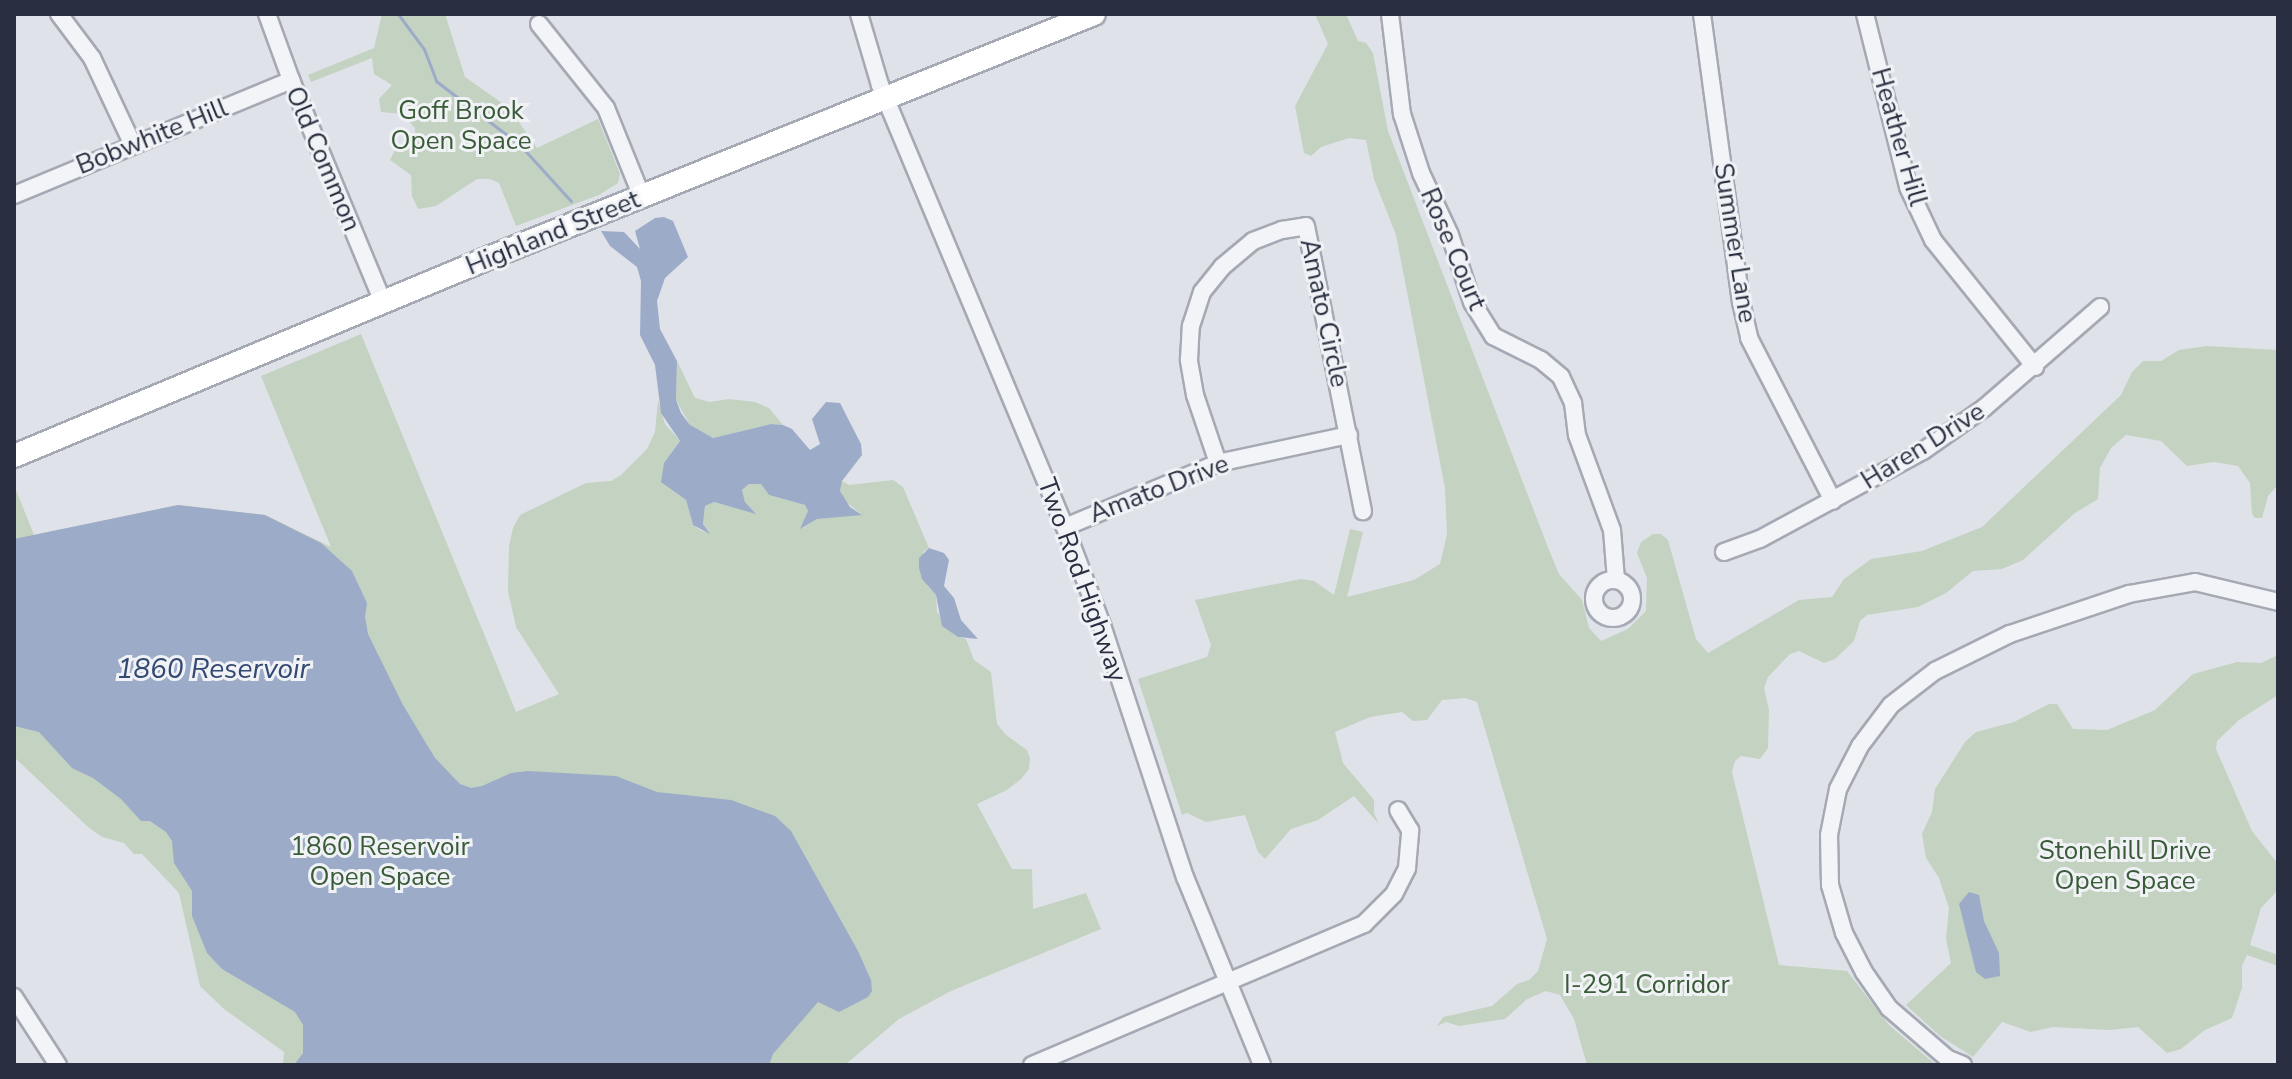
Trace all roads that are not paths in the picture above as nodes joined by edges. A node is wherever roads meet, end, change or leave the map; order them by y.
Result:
1 (59, 14) edge
2 (267, 14) edge
3 (859, 14) edge
4 (1094, 14) edge
5 (1390, 14) edge
6 (1702, 14) edge
7 (1865, 14) edge
8 (539, 24) dead end
9 (291, 80) junction
10 (887, 100) junction
11 (133, 145) junction
12 (14, 195) edge
13 (642, 197) junction
14 (383, 302) junction
15 (2100, 307) dead end
16 (2035, 367) junction
17 (1349, 435) junction
18 (14, 456) edge
19 (1218, 463) junction
20 (1833, 501) junction
21 (1363, 511) dead end
22 (1065, 527) junction
23 (1724, 552) dead end
24 (1616, 580) dead end
25 (2278, 602) edge
26 (1398, 810) dead end
27 (1227, 982) junction
28 (14, 997) edge
29 (1052, 1061) edge
30 (58, 1065) edge
31 (1032, 1065) edge
32 (1262, 1065) edge
33 (1963, 1065) edge

1 - 11 street
2 - 9 street, Old Common
3 - 10 street, Two Rod Highway
4 - 10 main road, Highland Street
5 - 24 street, Rose Court
6 - 20 street, Summer Lane
7 - 16 street, Heather Hill
8 - 13 street
9 - 11 street, Bobwhite Hill
9 - 14 street, Old Common
10 - 13 main road, Highland Street
10 - 22 street, Two Rod Highway
11 - 12 street, Bobwhite Hill
13 - 14 main road, Highland Street
14 - 18 main road, Highland Street
15 - 16 street, Haren Drive
16 - 20 street, Haren Drive
17 - 19 street, Amato Drive
17 - 19 street, Amato Circle
17 - 21 street, Amato Circle
19 - 22 street, Amato Drive
20 - 23 street, Haren Drive
22 - 27 street, Two Rod Highway
25 - 33 street
26 - 27 street
27 - 29 street
27 - 32 street, Two Rod Highway
28 - 30 street
29 - 31 street

